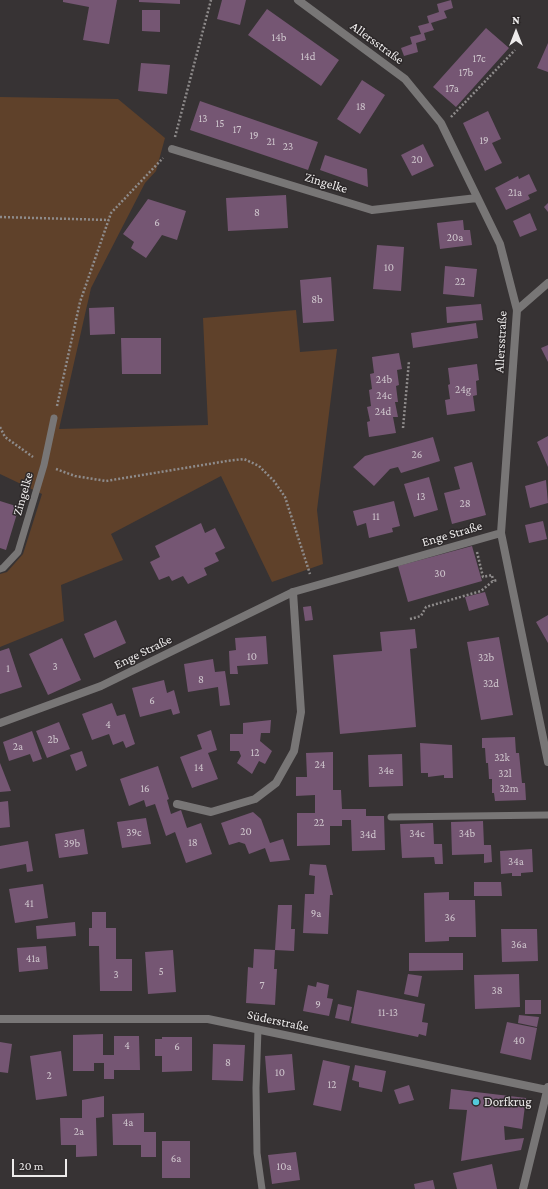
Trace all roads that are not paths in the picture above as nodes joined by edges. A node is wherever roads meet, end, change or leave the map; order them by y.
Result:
1 (298, 0) edge
2 (172, 149) road end
3 (477, 198) junction
4 (548, 283) edge
5 (516, 310) junction
6 (54, 418) road end
7 (501, 533) junction
8 (0, 569) edge
9 (293, 592) junction
10 (0, 723) edge
11 (548, 762) edge
12 (178, 804) dead end
13 (548, 815) edge
14 (391, 817) dead end
15 (0, 1019) edge
16 (258, 1029) junction
17 (547, 1089) edge
18 (262, 1189) edge
19 (523, 1189) edge

1 - 3 street, Allersstraße
2 - 3 street, Zingelke
3 - 5 street, Allersstraße
4 - 5 street
5 - 7 street, Allersstraße
6 - 8 lane, Zingelke
7 - 9 street, Enge Straße
7 - 11 street, Allersstraße
9 - 10 street, Enge Straße
9 - 12 street
13 - 14 lane
15 - 16 street, Süderstraße
16 - 17 street, Süderstraße
16 - 18 lane
17 - 19 street

